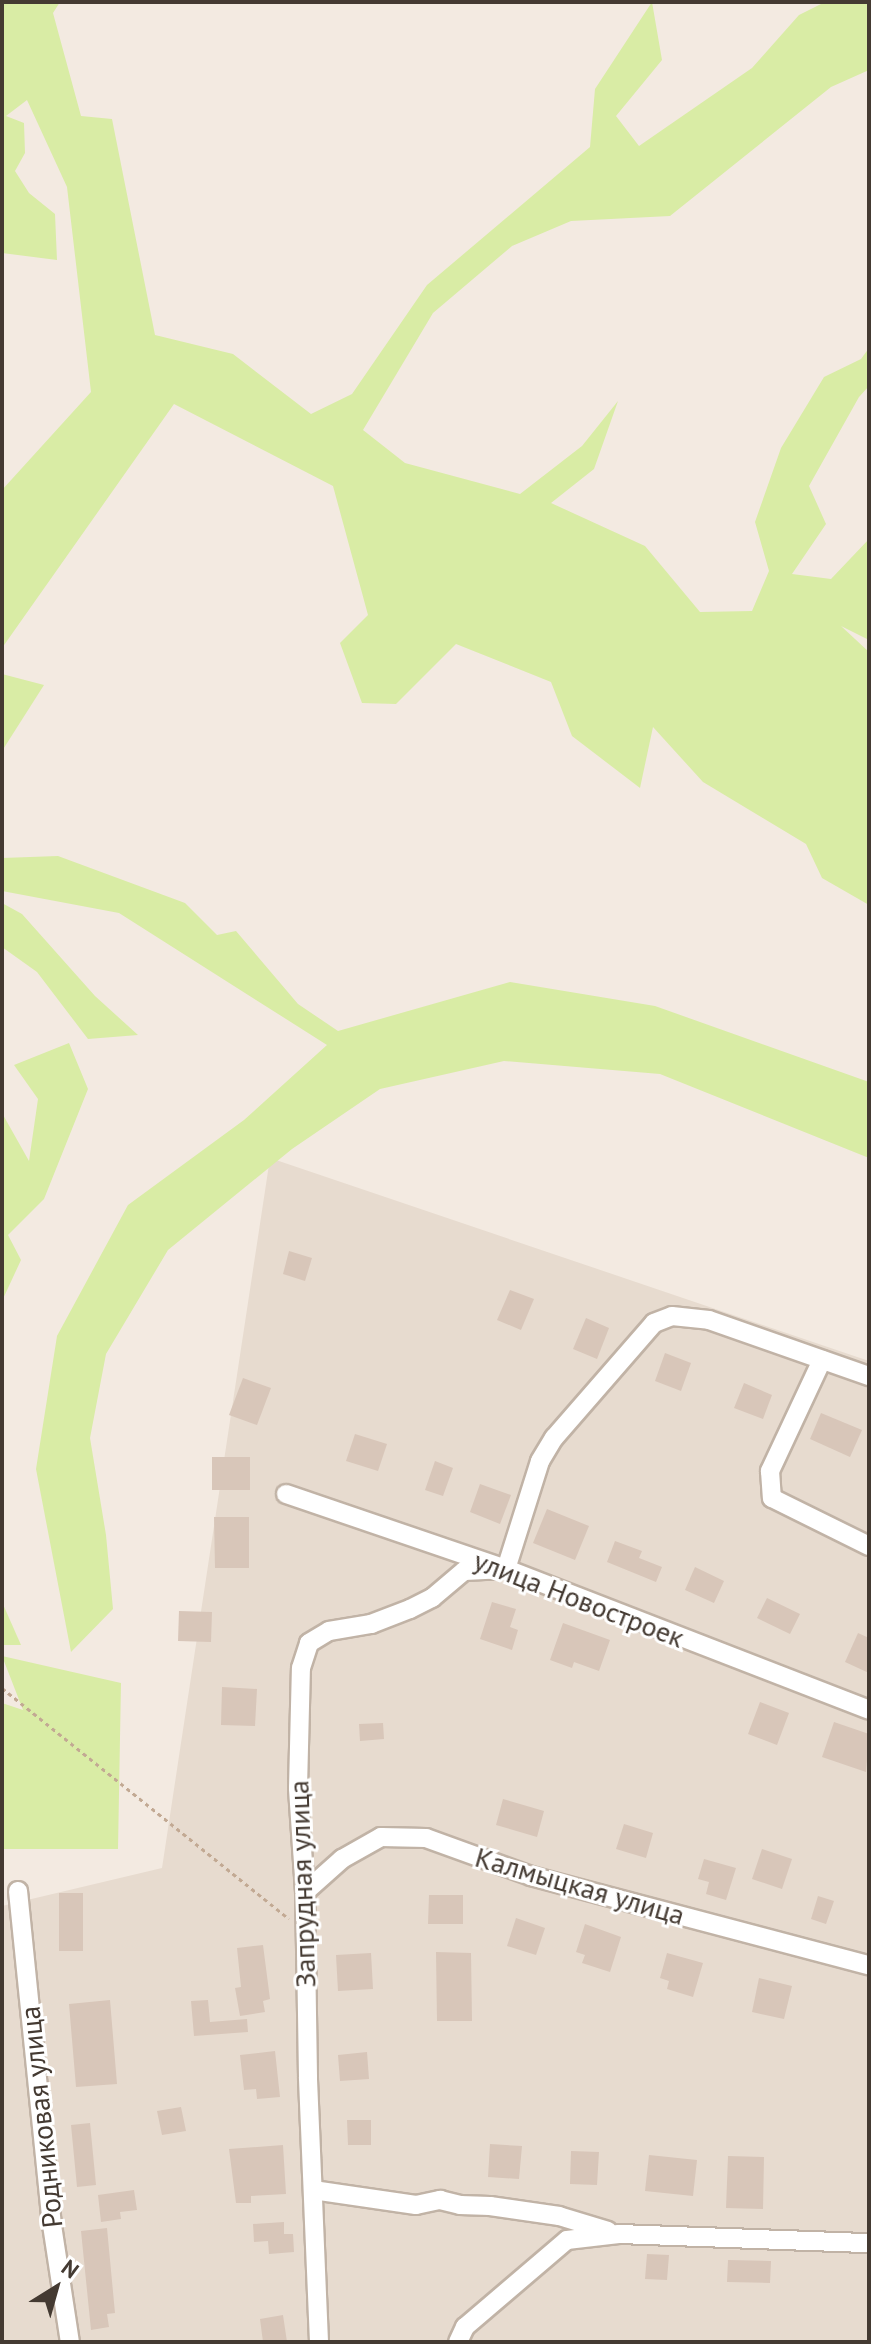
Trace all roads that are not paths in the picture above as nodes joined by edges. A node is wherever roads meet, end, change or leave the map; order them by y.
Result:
1 (822, 1360) junction
2 (869, 1376) edge
3 (286, 1494) dead end
4 (869, 1546) edge
5 (506, 1569) junction
6 (869, 1710) edge
7 (18, 1891) dead end
8 (305, 1892) junction
9 (869, 1965) edge
10 (313, 2190) junction
11 (619, 2234) junction
12 (869, 2243) edge
13 (70, 2342) edge
14 (319, 2342) edge
15 (458, 2342) edge

1 - 2 street
1 - 4 street
1 - 5 street
3 - 5 street, улица Новостроек
5 - 6 street, улица Новостроек
5 - 8 street, Запрудная улица
7 - 13 street, Родниковая улица
8 - 9 street, Калмыцкая улица
8 - 10 street, Запрудная улица
10 - 11 street
10 - 14 street, Запрудная улица
11 - 12 street
11 - 15 street

